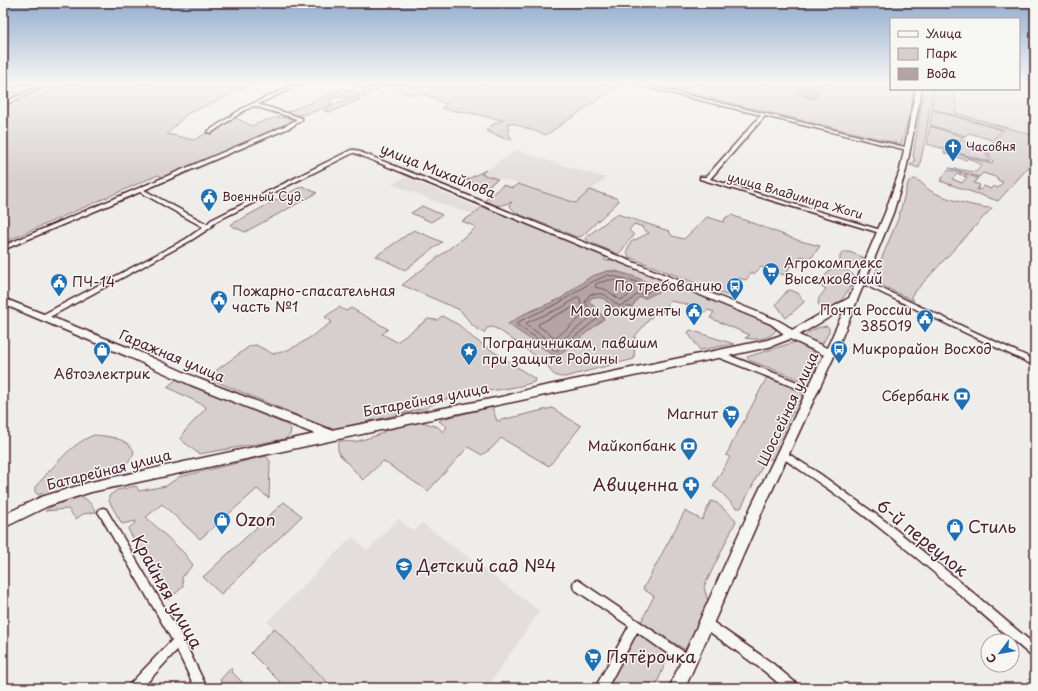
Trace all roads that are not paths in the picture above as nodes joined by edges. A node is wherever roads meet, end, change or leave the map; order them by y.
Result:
1 (230, 116) edge
2 (293, 116) edge
3 (763, 116) edge
4 (769, 116) edge
5 (914, 116) edge
6 (208, 132) dead end
7 (907, 150) junction
8 (353, 151) joint
9 (140, 190) junction
10 (208, 227) junction
11 (882, 232) junction
12 (3, 248) edge
13 (861, 281) junction
14 (851, 300) junction
15 (3, 301) edge
16 (44, 317) junction
17 (791, 335) junction
18 (718, 354) junction
19 (830, 354) junction
20 (1035, 363) edge
21 (812, 391) junction
22 (331, 435) junction
23 (784, 455) junction
24 (103, 512) dead end
25 (3, 522) edge
26 (578, 585) dead end
27 (707, 623) junction
28 (635, 625) junction
29 (178, 640) junction
30 (1035, 652) edge
31 (689, 662) junction
32 (134, 688) edge
33 (201, 688) edge
34 (601, 688) edge
35 (677, 688) edge
36 (793, 688) edge

1 - 6 street
2 - 9 street
3 - 11 street, улица Владимира Жоги
4 - 7 street
5 - 7 main road, Шоссейная улица
7 - 11 main road, Шоссейная улица
8 - 10 street, улица Михайлова
8 - 17 main road, улица Михайлова
9 - 10 street
9 - 12 street
10 - 16 street, улица Михайлова
11 - 13 main road, Шоссейная улица
13 - 14 main road, Шоссейная улица
13 - 20 street
14 - 17 main road, Батарейная улица
14 - 19 main road, Шоссейная улица
15 - 16 main road, Гаражная улица
16 - 22 main road, Гаражная улица
17 - 18 main road, Батарейная улица
17 - 19 main road, улица Михайлова
18 - 21 street
18 - 22 main road, Батарейная улица
19 - 21 main road, Шоссейная улица
21 - 23 main road, Шоссейная улица
22 - 25 main road, Батарейная улица
23 - 27 main road, Шоссейная улица
23 - 30 street, 6-й переулок
24 - 29 street, Крайняя улица
26 - 28 street
27 - 31 main road, Шоссейная улица
27 - 36 street
28 - 31 street
28 - 34 street
29 - 32 street
29 - 33 street, Крайняя улица
31 - 35 main road, Шоссейная улица

